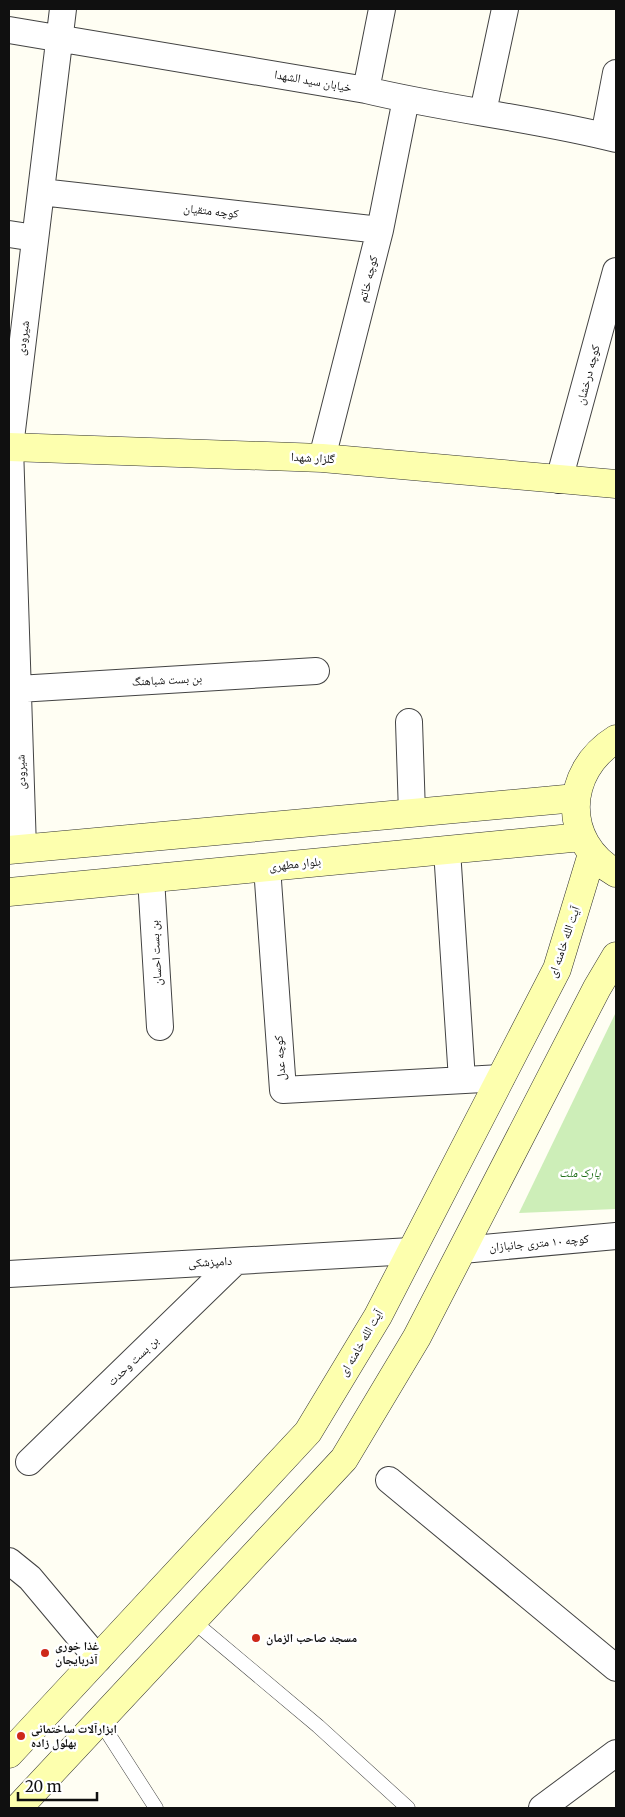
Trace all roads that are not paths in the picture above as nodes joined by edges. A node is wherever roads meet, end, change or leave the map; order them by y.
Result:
1 (63, 9) edge
2 (382, 9) edge
3 (505, 9) edge
4 (9, 30) edge
5 (60, 38) junction
6 (616, 73) edge
7 (366, 90) junction
8 (406, 99) junction
9 (483, 112) junction
10 (610, 137) edge
11 (41, 192) junction
12 (380, 230) junction
13 (9, 234) edge
14 (35, 238) junction
15 (616, 270) edge
16 (9, 447) edge
17 (322, 458) junction
18 (559, 480) junction
19 (616, 484) edge
20 (316, 671) dead end
21 (15, 698) edge
22 (408, 722) dead end
23 (616, 740) edge
24 (576, 798) junction
25 (412, 813) junction
26 (587, 845) junction
27 (16, 849) edge
28 (447, 850) junction
29 (268, 867) junction
30 (616, 873) edge
31 (152, 878) junction
32 (9, 892) edge
33 (616, 956) edge
34 (160, 1027) dead end
35 (501, 1078) junction
36 (462, 1080) junction
37 (616, 1236) edge
38 (462, 1250) junction
39 (411, 1251) junction
40 (236, 1261) junction
41 (9, 1274) edge
42 (30, 1462) dead end
43 (389, 1480) dead end
44 (9, 1561) edge
45 (20, 1579) edge
46 (193, 1621) junction
47 (98, 1659) junction
48 (616, 1668) edge
49 (100, 1721) junction
50 (616, 1752) edge
51 (9, 1754) edge
52 (18, 1808) edge
53 (156, 1808) edge
54 (408, 1808) edge
55 (542, 1808) edge

1 - 5 street, شیرودی
2 - 7 street
3 - 9 street
4 - 5 street, خیابان سید الشهدا
5 - 7 street, خیابان سید الشهدا
5 - 11 street, شیرودی
6 - 10 street
7 - 8 street, خیابان سید الشهدا
8 - 9 street, خیابان سید الشهدا
8 - 12 street, کوچه خاتم
9 - 10 street, خیابان سید الشهدا
11 - 12 street, کوچه متقیان
11 - 14 street, شیرودی
12 - 17 street, کوچه خاتم
13 - 14 street
14 - 16 street, شیرودی
15 - 18 street, کوچه درخشان
16 - 17 main road, گلزار شهدا
16 - 21 street, شیرودی
17 - 18 main road, گلزار شهدا
18 - 19 main road, گلزار شهدا
20 - 21 street, بن بست شباهنگ
21 - 27 street, شیرودی
22 - 25 street
23 - 24 main road
24 - 25 main road
24 - 26 main road
25 - 27 main road
26 - 28 main road, بلوار مطهری
26 - 30 main road
26 - 35 main road, آیت الله خامنه ای
28 - 29 main road, بلوار مطهری
28 - 36 street
29 - 31 main road, بلوار مطهری
29 - 36 street, کوچه عدل
31 - 32 main road, بلوار مطهری
31 - 34 street, بن بست احسان
33 - 38 main road
35 - 36 street, کوچه عدل
35 - 39 main road, آیت الله خامنه ای
37 - 38 street, کوچه ۱۰ متری جانبازان
38 - 46 main road
39 - 40 street, دامپزشکی
39 - 47 main road, آیت الله خامنه ای
40 - 41 street, دامپزشکی
40 - 42 street, بن بست وحدت
43 - 48 street
44 - 45 street
45 - 47 street
46 - 49 main road
46 - 54 lane
47 - 51 main road, آیت الله خامنه ای
49 - 52 main road
49 - 53 lane
50 - 55 street

